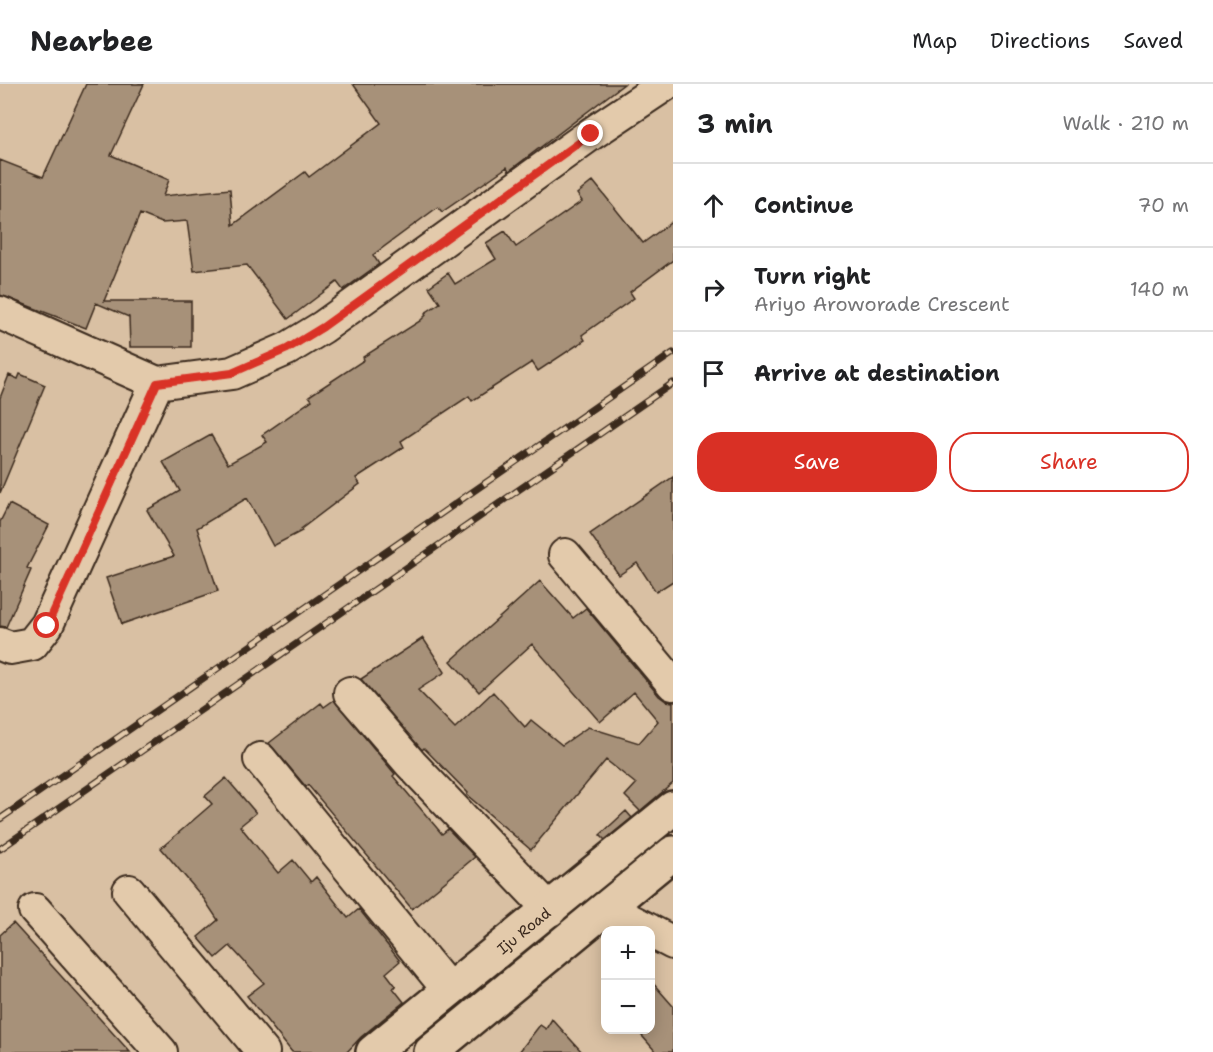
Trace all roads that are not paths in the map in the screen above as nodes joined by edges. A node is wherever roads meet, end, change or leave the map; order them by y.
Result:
1 (666, 84) edge
2 (0, 313) edge
3 (157, 383) junction
4 (565, 555) dead end
5 (0, 644) edge
6 (673, 684) edge
7 (350, 693) dead end
8 (260, 759) dead end
9 (673, 808) edge
10 (673, 853) edge
11 (129, 891) dead end
12 (606, 908) junction
13 (35, 910) dead end
14 (550, 910) junction
15 (640, 926) edge
16 (655, 934) edge
17 (673, 943) edge
18 (450, 990) junction
19 (161, 1052) edge
20 (263, 1052) edge
21 (373, 1052) edge
22 (431, 1052) edge

1 - 3 street
2 - 3 street
3 - 5 street
4 - 6 street
7 - 14 street
8 - 18 street
9 - 14 main road, Iju Road
10 - 12 main road
11 - 20 street
12 - 15 street
12 - 22 main road
13 - 19 street
14 - 18 main road, Iju Road
16 - 17 street
18 - 21 main road, Iju Road

